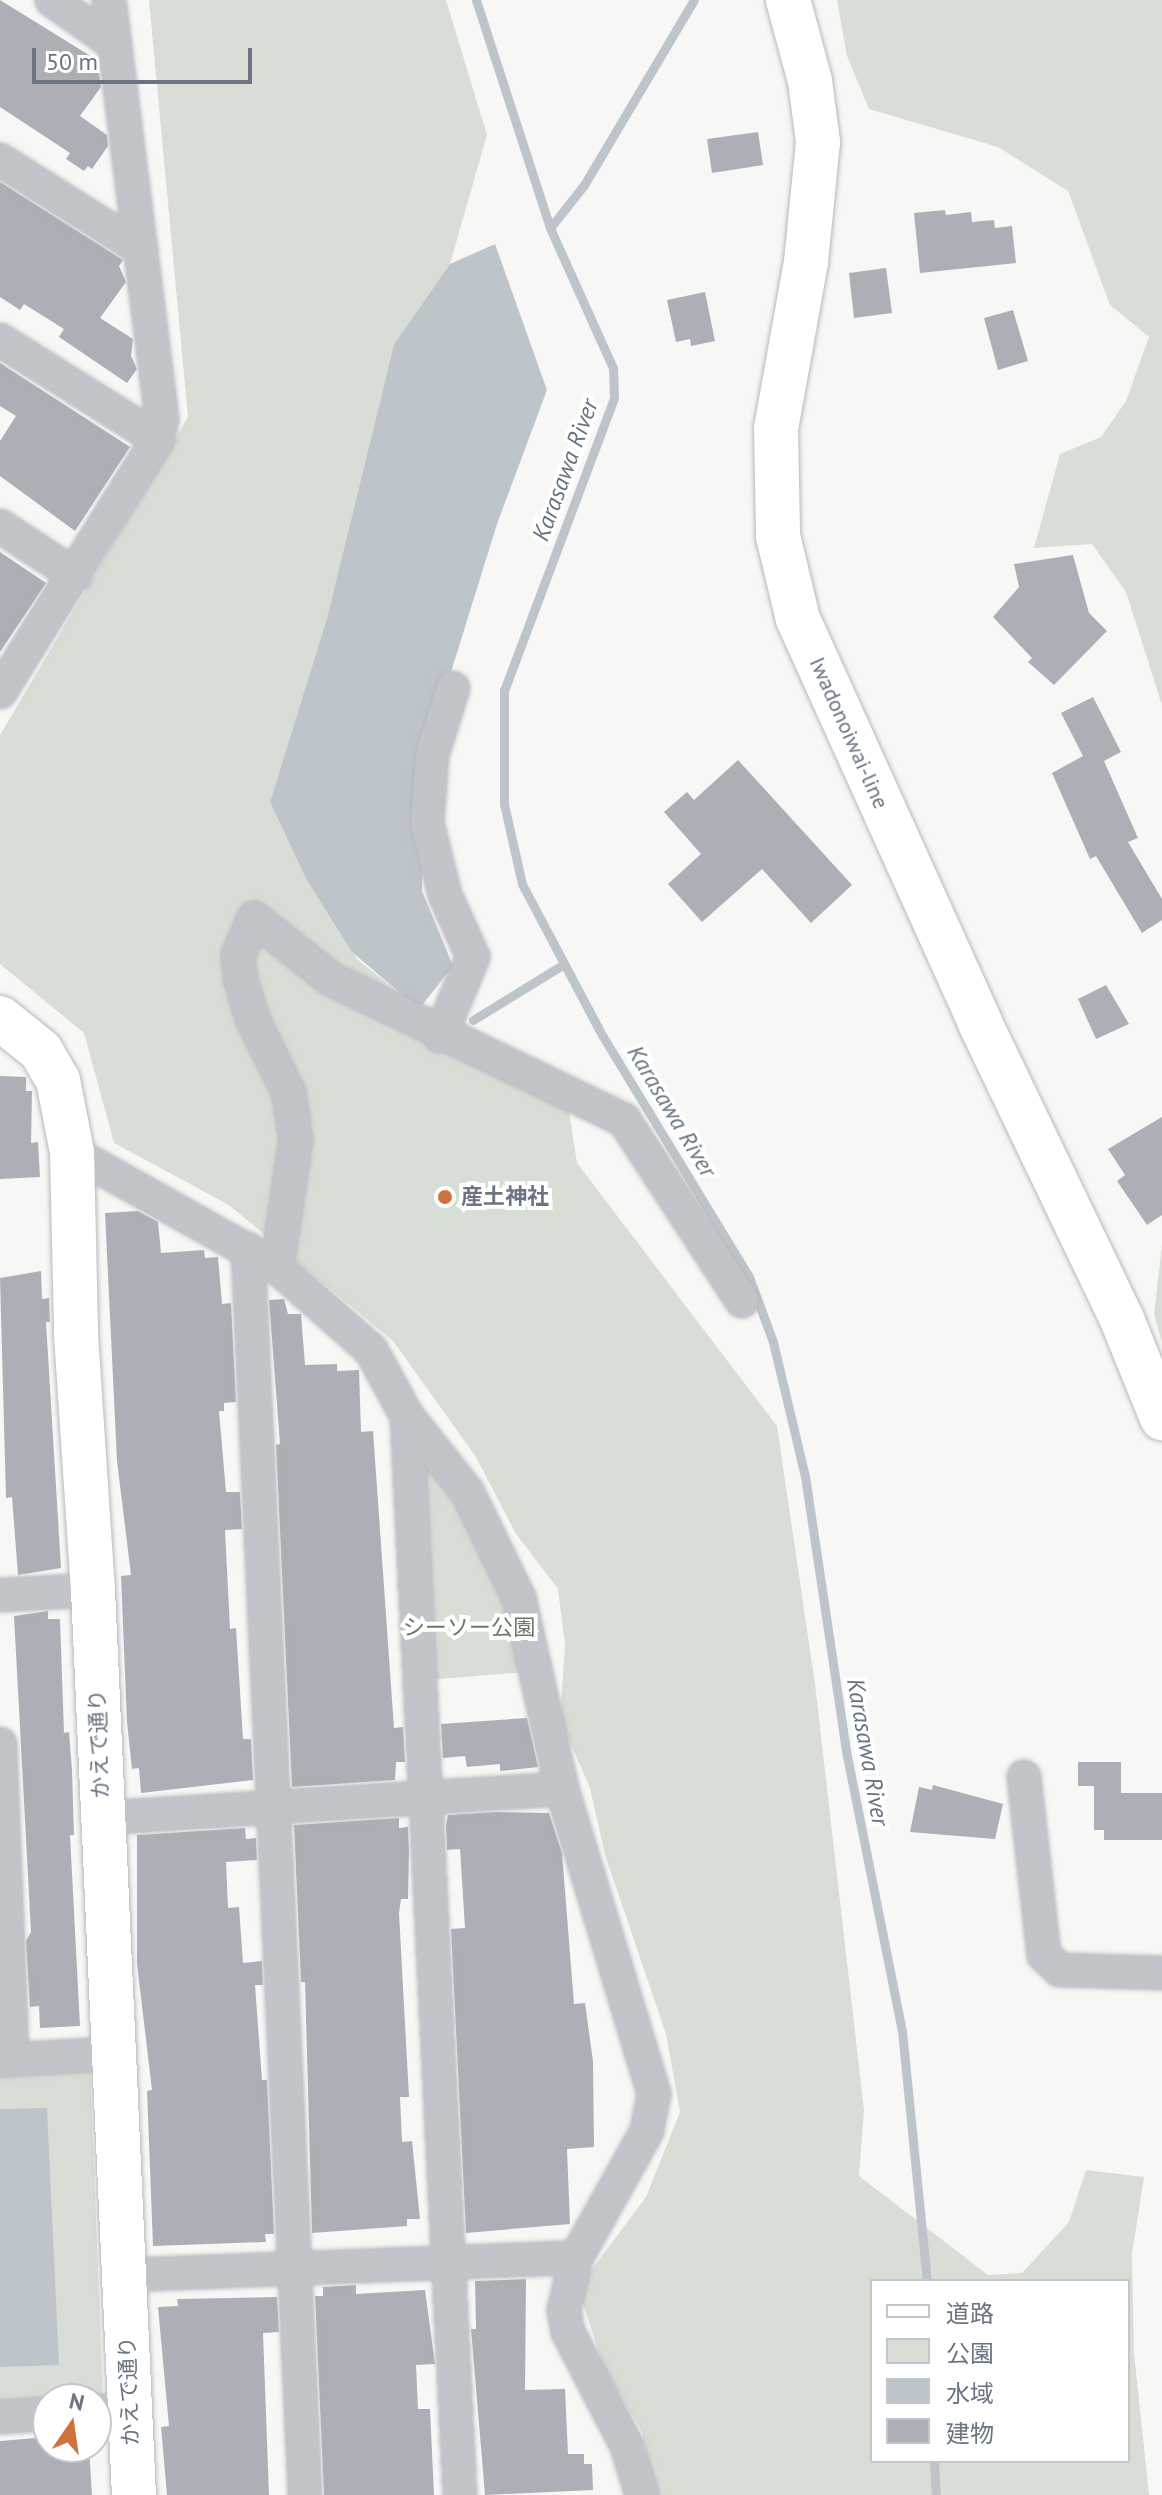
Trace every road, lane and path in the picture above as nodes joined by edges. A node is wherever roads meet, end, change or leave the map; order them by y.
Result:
1 (52, 0) edge
2 (109, 0) edge
3 (788, 0) edge
4 (113, 43) junction
5 (0, 160) edge
6 (141, 249) junction
7 (0, 340) edge
8 (158, 439) junction
9 (0, 526) edge
10 (75, 575) junction
11 (453, 688) dead end
12 (0, 692) edge
13 (0, 1018) edge
14 (440, 1036) junction
15 (72, 1152) junction
16 (248, 1249) junction
17 (277, 1267) junction
18 (742, 1301) dead end
19 (407, 1416) junction
20 (1162, 1418) edge
21 (93, 1590) junction
22 (0, 1595) edge
23 (0, 1744) edge
24 (1024, 1777) dead end
25 (562, 1789) junction
26 (426, 1798) junction
27 (272, 1807) junction
28 (102, 1818) junction
29 (1162, 1973) edge
30 (112, 2054) junction
31 (6, 2060) edge
32 (576, 2258) junction
33 (449, 2262) junction
34 (294, 2268) junction
35 (125, 2275) junction
36 (114, 2411) edge
37 (32, 2415) edge
38 (0, 2417) edge
39 (134, 2495) edge
40 (305, 2495) edge
41 (460, 2495) edge
42 (642, 2495) edge

1 - 4 street
2 - 4 street
3 - 20 street, Iwadonoiwai-line
4 - 6 street
5 - 6 street
6 - 8 street
7 - 8 street
8 - 10 street
9 - 10 street
10 - 12 street
11 - 14 street
13 - 15 street, かえで通り
14 - 17 street
14 - 18 street
15 - 16 street
15 - 21 street, かえで通り
16 - 17 street
16 - 27 street
17 - 19 street
19 - 25 street
19 - 26 street
21 - 22 street
21 - 28 street, かえで通り
23 - 31 street
24 - 29 street
25 - 26 street
25 - 32 street
26 - 27 street
26 - 33 street
27 - 28 street
27 - 34 street
28 - 30 street, かえで通り
30 - 31 street
30 - 35 street, かえで通り
32 - 33 street
32 - 42 street
33 - 34 street
33 - 41 street
34 - 35 street
34 - 40 street
35 - 36 street, かえで通り
36 - 39 street, かえで通り
37 - 38 street

